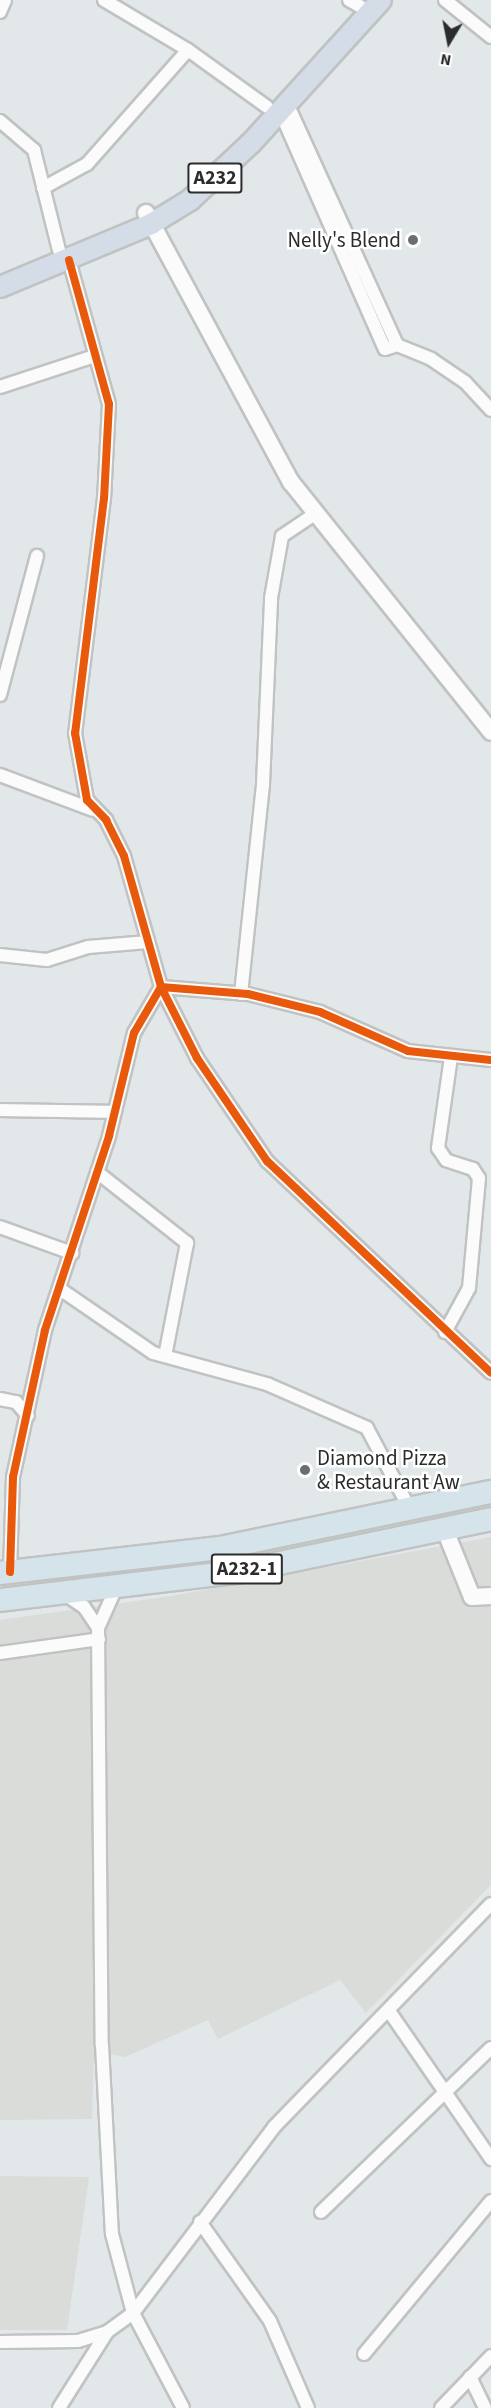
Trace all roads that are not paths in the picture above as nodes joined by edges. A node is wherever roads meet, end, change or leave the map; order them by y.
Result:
1 (5, 0) edge
2 (104, 0) edge
3 (381, 0) edge
4 (445, 0) edge
5 (359, 2) edge
6 (0, 12) edge
7 (491, 37) edge
8 (188, 50) junction
9 (277, 106) junction
10 (0, 121) edge
11 (43, 188) junction
12 (148, 219) junction
13 (64, 255) junction
14 (0, 273) edge
15 (0, 287) edge
16 (95, 356) junction
17 (0, 387) edge
18 (491, 410) edge
19 (314, 515) junction
20 (37, 556) dead end
21 (0, 695) edge
22 (491, 732) edge
23 (0, 775) edge
24 (93, 810) junction
25 (148, 942) junction
26 (0, 956) edge
27 (161, 987) junction
28 (241, 994) junction
29 (451, 1057) junction
30 (491, 1060) edge
31 (0, 1110) edge
32 (115, 1112) junction
33 (97, 1172) junction
34 (0, 1227) edge
35 (72, 1253) junction
36 (60, 1289) junction
37 (445, 1332) junction
38 (165, 1356) junction
39 (491, 1373) edge
40 (0, 1399) edge
41 (28, 1416) junction
42 (491, 1492) edge
43 (411, 1512) junction
44 (491, 1519) edge
45 (445, 1530) junction
46 (5, 1572) edge
47 (115, 1590) junction
48 (66, 1595) junction
49 (491, 1596) edge
50 (0, 1600) edge
51 (98, 1634) junction
52 (0, 1653) edge
53 (491, 1904) edge
54 (389, 2011) junction
55 (491, 2048) edge
56 (446, 2092) junction
57 (491, 2159) edge
58 (491, 2201) edge
59 (321, 2212) dead end
60 (200, 2222) junction
61 (133, 2313) junction
62 (107, 2332) junction
63 (0, 2342) edge
64 (364, 2354) dead end
65 (491, 2356) edge
66 (470, 2377) junction
67 (58, 2408) edge
68 (183, 2408) edge
69 (308, 2408) edge
70 (441, 2408) edge
71 (485, 2408) edge

1 - 6 street
2 - 8 street
3 - 9 main road, A232
4 - 7 street
5 - 9 main road, A232
8 - 9 street
8 - 11 street
9 - 12 main road, A232
9 - 18 street
10 - 11 street
11 - 13 street
12 - 13 main road, A232
12 - 19 street
13 - 14 main road, A232
13 - 15 main road, A232
13 - 16 street
16 - 17 street
16 - 24 street
19 - 22 street
19 - 28 street
20 - 21 street
23 - 24 street
24 - 25 street
25 - 26 street
25 - 27 street
27 - 28 street
27 - 32 street
27 - 37 street
28 - 29 street
29 - 30 street
29 - 37 street
31 - 32 street
32 - 33 street
33 - 35 street
33 - 38 street
34 - 35 street
35 - 36 street
36 - 38 street
36 - 41 street
37 - 39 street
38 - 43 street
40 - 41 street
41 - 46 street
42 - 43 highway, A232-1
43 - 46 highway, A232-1
44 - 45 highway, A232-1
45 - 47 highway, A232-1
45 - 49 street
47 - 48 highway, A232-1
47 - 51 street
48 - 50 highway, A232-1
48 - 51 street
51 - 52 street
51 - 61 street
53 - 54 street
54 - 56 street
54 - 60 street
55 - 56 street
56 - 57 street
56 - 59 street
58 - 64 street
60 - 61 street
60 - 69 street
61 - 62 street
61 - 68 street
62 - 63 street
62 - 67 street
65 - 66 street
66 - 70 street
66 - 71 street

